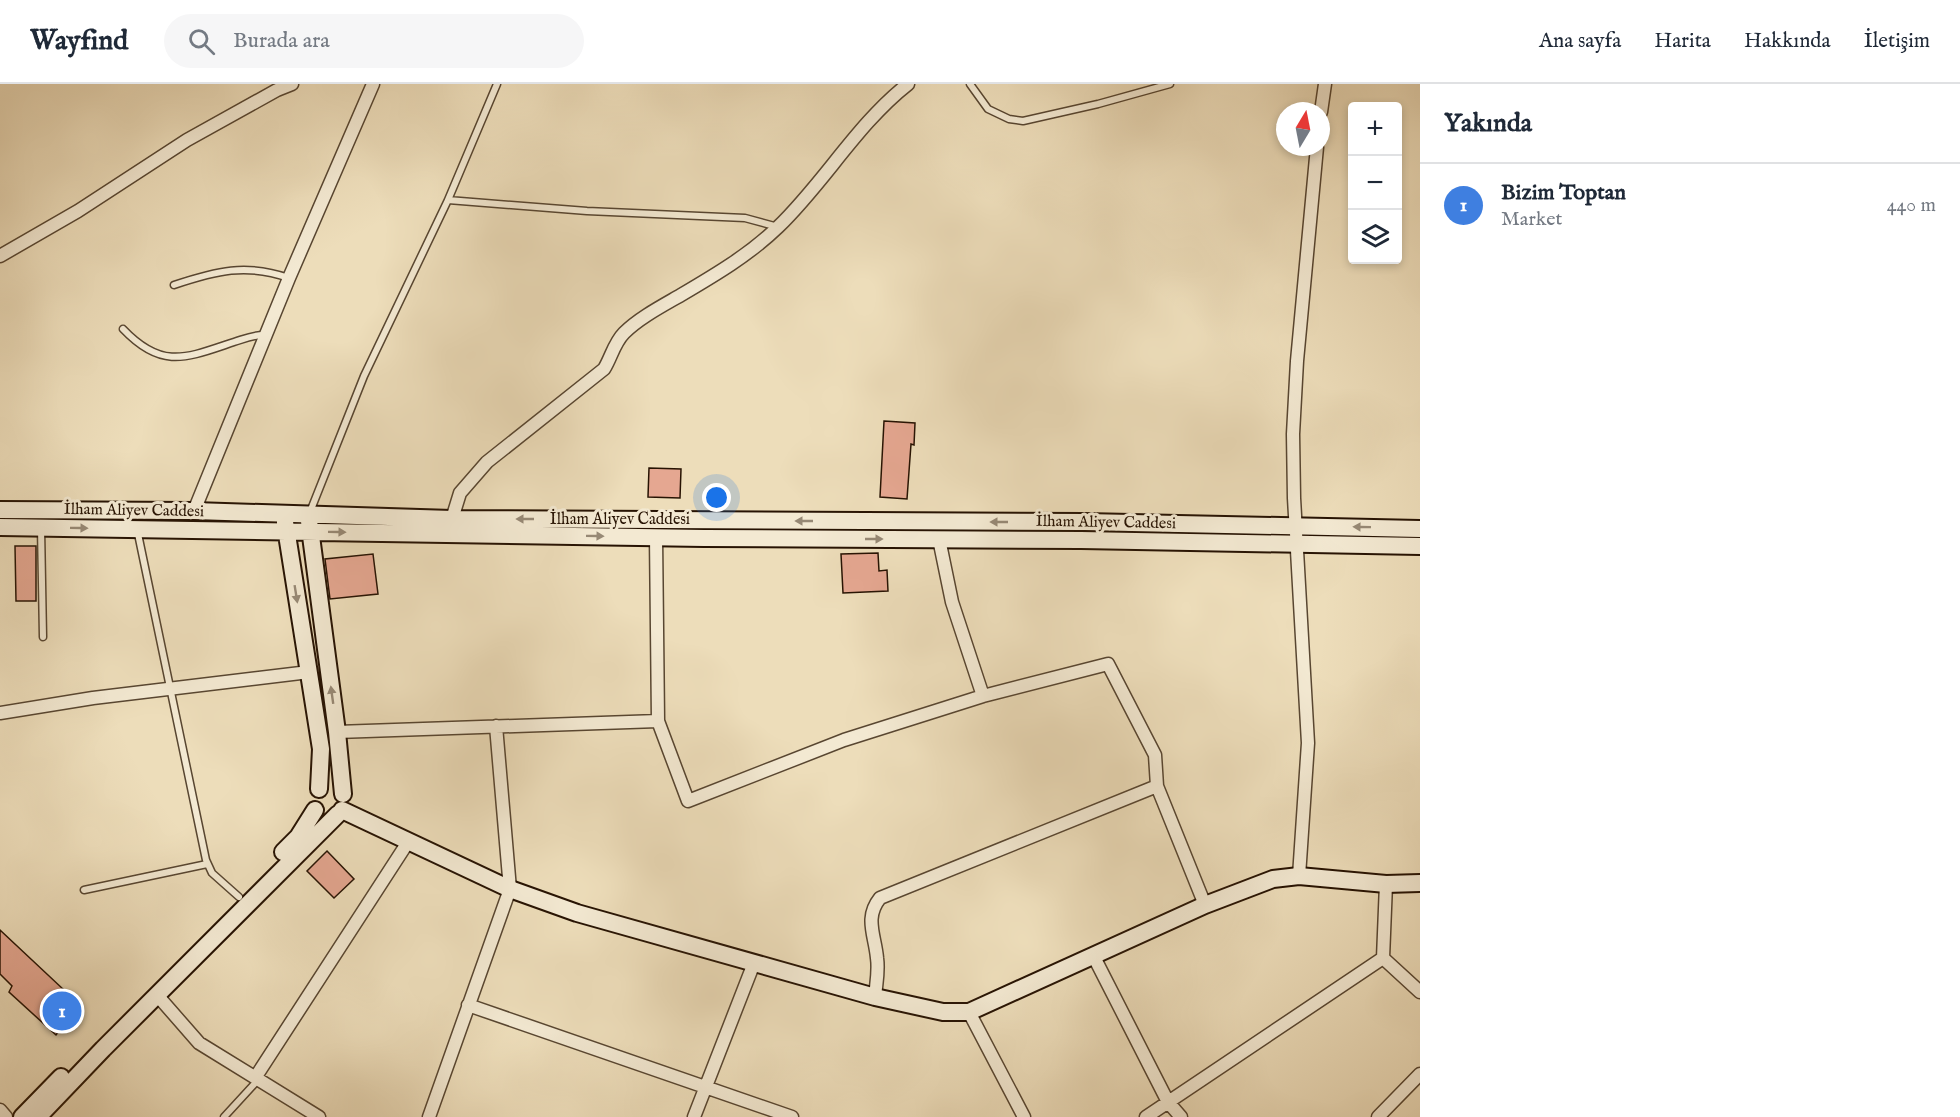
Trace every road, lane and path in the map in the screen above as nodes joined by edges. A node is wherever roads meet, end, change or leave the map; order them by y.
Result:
1 (292, 84) edge
2 (373, 84) edge
3 (497, 84) edge
4 (908, 84) edge
5 (970, 84) edge
6 (1170, 84) edge
7 (1325, 84) edge
8 (1322, 102) edge
9 (1316, 156) edge
10 (448, 200) junction
11 (778, 227) junction
12 (0, 256) edge
13 (290, 278) junction
14 (174, 285) dead end
15 (123, 329) dead end
16 (267, 335) junction
17 (0, 510) edge
18 (194, 512) junction
19 (452, 519) junction
20 (285, 523) junction
21 (310, 523) junction
22 (1296, 526) junction
23 (0, 527) edge
24 (41, 527) junction
25 (137, 529) junction
26 (1420, 529) edge
27 (656, 537) junction
28 (939, 539) junction
29 (1296, 544) junction
30 (1420, 546) edge
31 (43, 637) dead end
32 (309, 672) junction
33 (170, 689) junction
34 (983, 696) junction
35 (0, 713) edge
36 (658, 721) junction
37 (496, 726) junction
38 (337, 732) junction
39 (1157, 786) junction
40 (319, 789) junction
41 (341, 806) junction
42 (315, 810) junction
43 (408, 842) junction
44 (207, 864) junction
45 (1299, 876) junction
46 (1420, 883) edge
47 (1386, 884) junction
48 (510, 889) junction
49 (84, 891) dead end
50 (239, 897) junction
51 (1205, 905) junction
52 (1093, 955) junction
53 (1383, 958) junction
54 (754, 963) junction
55 (1420, 992) edge
56 (157, 995) junction
57 (875, 997) junction
58 (468, 1005) junction
59 (969, 1012) junction
60 (1420, 1074) edge
61 (257, 1079) junction
62 (705, 1088) junction
63 (1168, 1102) junction
64 (0, 1110) edge
65 (433, 1116) edge
66 (6, 1117) edge
67 (22, 1117) edge
68 (38, 1117) edge
69 (224, 1117) edge
70 (319, 1117) edge
71 (694, 1117) edge
72 (792, 1117) edge
73 (1024, 1117) edge
74 (1146, 1117) edge
75 (1181, 1117) edge
76 (1378, 1117) edge

1 - 12 street
2 - 13 street
3 - 10 lane
4 - 11 street
5 - 6 lane
7 - 8 street
9 - 22 street
10 - 11 lane
10 - 21 lane
11 - 19 street
13 - 14 lane
13 - 16 street
15 - 16 lane
16 - 18 street
17 - 18 main road, İlham Aliyev Caddesi
18 - 20 main road, İlham Aliyev Caddesi
19 - 21 main road, İlham Aliyev Caddesi
22 -> 19 main road, İlham Aliyev Caddesi
20 - 21 main road, İlham Aliyev Caddesi
20 - 25 main road, İlham Aliyev Caddesi
20 -> 32 main road
21 -> 27 main road, İlham Aliyev Caddesi
38 -> 21 main road
26 -> 22 main road, İlham Aliyev Caddesi
22 - 29 street
23 - 24 main road, İlham Aliyev Caddesi
24 -> 25 main road, İlham Aliyev Caddesi
24 - 31 lane
25 - 33 lane
27 -> 28 main road, İlham Aliyev Caddesi
27 - 36 street
28 - 29 main road, İlham Aliyev Caddesi
28 - 34 street
29 - 30 main road, İlham Aliyev Caddesi
29 - 45 street
32 - 33 street
32 - 40 main road
33 - 35 street
33 - 44 lane
34 - 36 street
34 - 39 street
36 - 37 street
37 - 38 street
37 - 48 street
38 - 41 main road
39 - 51 street
39 - 57 street
40 - 41 main road
40 - 42 main road
41 - 42 main road
41 - 43 main road
41 - 56 main road
42 - 50 main road
43 - 48 main road
43 - 61 street
44 - 49 lane
44 - 50 lane
45 - 47 main road
45 - 51 main road
46 - 47 main road
47 - 53 street
48 - 54 main road
48 - 58 street
50 - 67 main road
51 - 52 main road
52 - 59 main road
52 - 63 street
53 - 55 street
53 - 63 street
54 - 57 main road
54 - 62 street
56 - 61 street
56 - 68 main road
57 - 59 main road
58 - 62 street
58 - 65 street
59 - 73 street
60 - 76 street
61 - 69 lane
61 - 70 street
62 - 71 street
62 - 72 street
63 - 74 street
63 - 75 street
64 - 66 street

